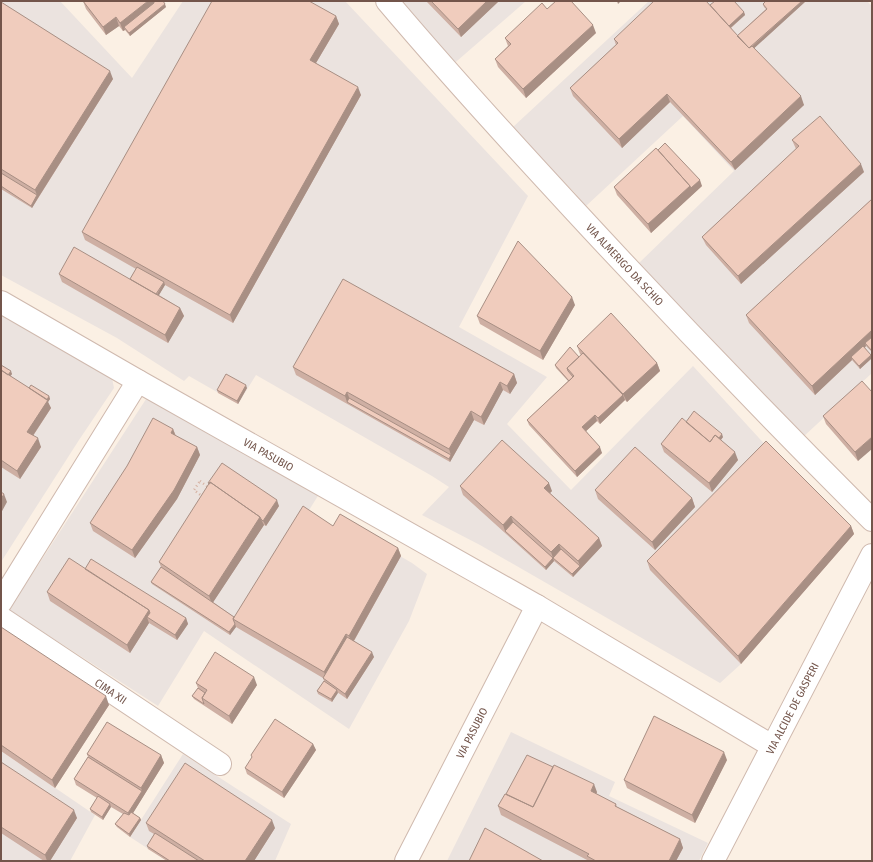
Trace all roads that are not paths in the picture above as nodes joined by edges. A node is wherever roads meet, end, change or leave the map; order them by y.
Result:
1 (387, 1) edge
2 (1, 302) edge
3 (138, 381) junction
4 (872, 520) edge
5 (872, 555) edge
6 (1, 602) edge
7 (537, 606) junction
8 (1, 618) edge
9 (772, 746) junction
10 (220, 764) dead end
11 (406, 861) edge
12 (713, 861) edge

1 - 4 street, VIA ALMERIGO DA SCHIO
2 - 3 street, VIA PASUBIO
3 - 6 street
3 - 7 street, VIA PASUBIO
5 - 9 street, VIA ALCIDE DE GASPERI
7 - 9 street, VIA PASUBIO
7 - 11 street, VIA PASUBIO
8 - 10 street, CIMA XII
9 - 12 street, VIA ALCIDE DE GASPERI

